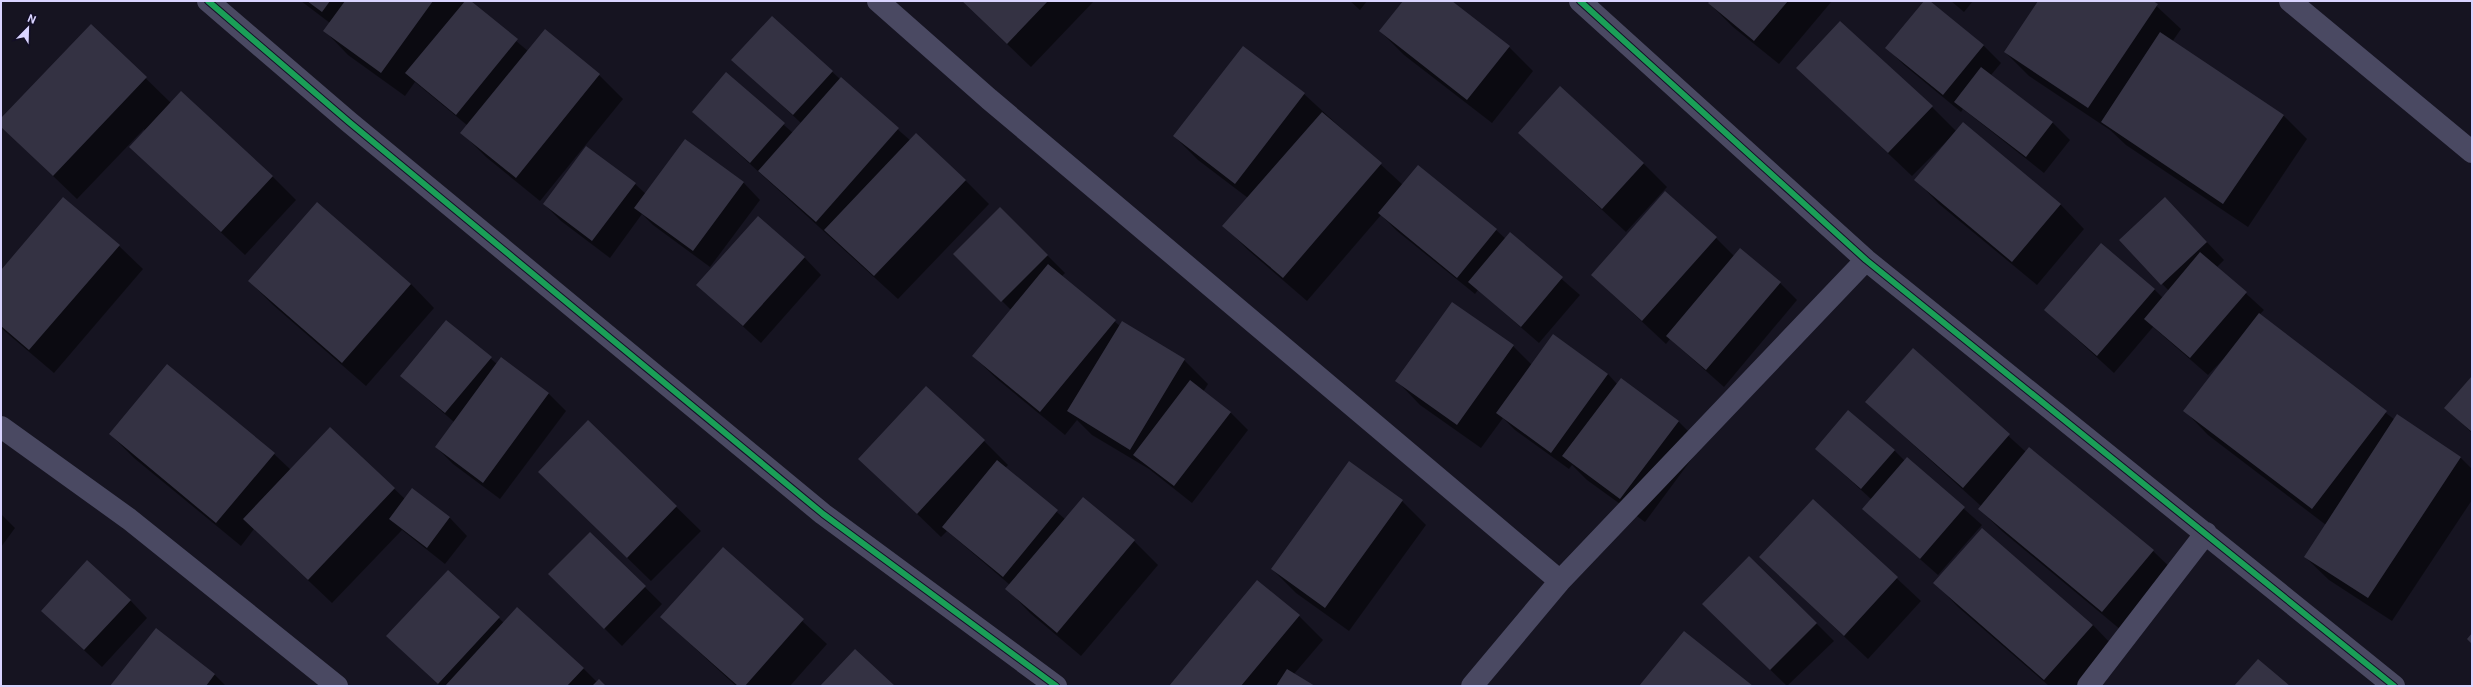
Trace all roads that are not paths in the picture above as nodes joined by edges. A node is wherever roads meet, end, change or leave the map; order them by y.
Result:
1 (208, 1) edge
2 (878, 1) edge
3 (1580, 1) edge
4 (2294, 2) edge
5 (2472, 152) edge
6 (1866, 260) junction
7 (1, 427) edge
8 (2206, 533) junction
9 (1560, 581) junction
10 (337, 686) edge
11 (1056, 686) edge
12 (1472, 686) edge
13 (2088, 686) edge
14 (2394, 686) edge

1 - 11 street
2 - 9 street
3 - 6 street
4 - 5 street
6 - 8 street
6 - 9 street
7 - 10 street
8 - 13 street
8 - 14 street
9 - 12 street

